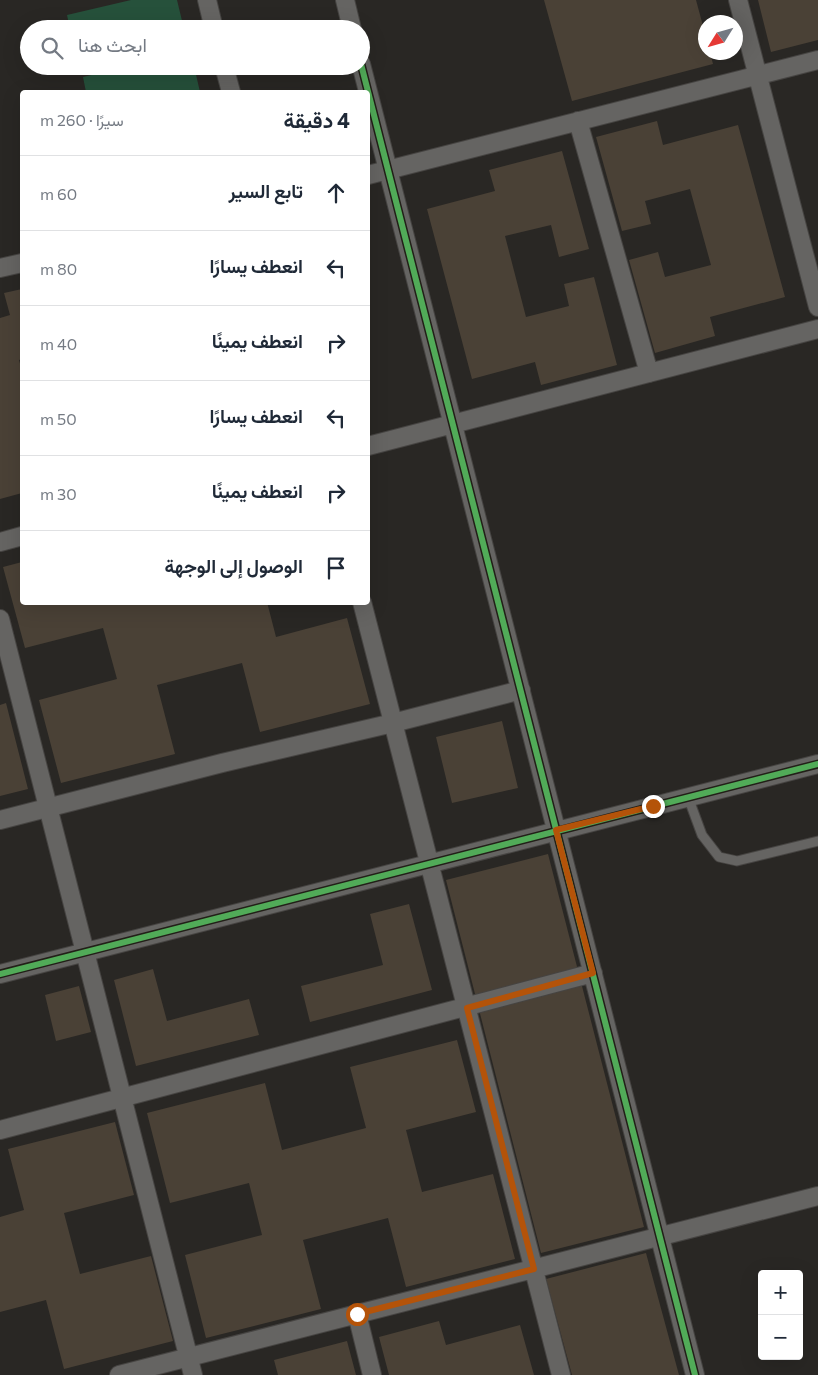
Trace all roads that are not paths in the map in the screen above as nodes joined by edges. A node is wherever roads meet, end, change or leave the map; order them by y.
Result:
1 (207, 0) edge
2 (345, 0) edge
3 (738, 0) edge
4 (212, 20) edge
5 (350, 20) edge
6 (818, 60) edge
7 (226, 75) edge
8 (364, 75) edge
9 (758, 76) junction
10 (230, 90) edge
11 (368, 90) edge
12 (370, 99) edge
13 (578, 121) junction
14 (388, 170) junction
15 (370, 174) edge
16 (20, 263) edge
17 (0, 268) edge
18 (818, 306) edge
19 (818, 329) edge
20 (649, 373) junction
21 (453, 424) junction
22 (370, 445) edge
23 (20, 537) edge
24 (0, 542) edge
25 (363, 605) edge
26 (0, 619) edge
27 (521, 690) junction
28 (394, 723) junction
29 (818, 764) edge
30 (688, 797) junction
31 (48, 808) junction
32 (0, 820) edge
33 (556, 830) junction
34 (818, 841) edge
35 (430, 864) junction
36 (85, 952) junction
37 (593, 973) junction
38 (0, 974) edge
39 (467, 1008) junction
40 (122, 1098) junction
41 (0, 1130) edge
42 (818, 1196) edge
43 (660, 1236) junction
44 (534, 1269) junction
45 (357, 1314) junction
46 (189, 1357) junction
47 (119, 1375) edge
48 (194, 1375) edge
49 (372, 1375) edge
50 (561, 1375) edge
51 (695, 1375) edge

1 - 4 street
2 - 5 street
3 - 9 street
6 - 9 street
7 - 10 street
8 - 11 street
9 - 13 street
9 - 18 street
12 - 14 street
13 - 14 street
13 - 20 street
14 - 15 street
14 - 21 street
16 - 17 street
19 - 20 street
20 - 21 street
21 - 22 street
21 - 27 street
23 - 24 street
25 - 28 street
26 - 31 street
27 - 28 street
27 - 33 street
28 - 31 street
28 - 35 street
29 - 30 street
30 - 33 street
30 - 34 lane
31 - 32 street
31 - 36 street
33 - 35 street
33 - 37 street
35 - 36 street
35 - 39 street
36 - 38 street
36 - 40 street
37 - 39 street
37 - 43 street
39 - 40 street
39 - 44 street
40 - 41 street
40 - 46 street
42 - 43 street
43 - 44 street
43 - 51 street
44 - 45 street
44 - 50 street
45 - 46 street
45 - 49 street
46 - 47 street
46 - 48 street

